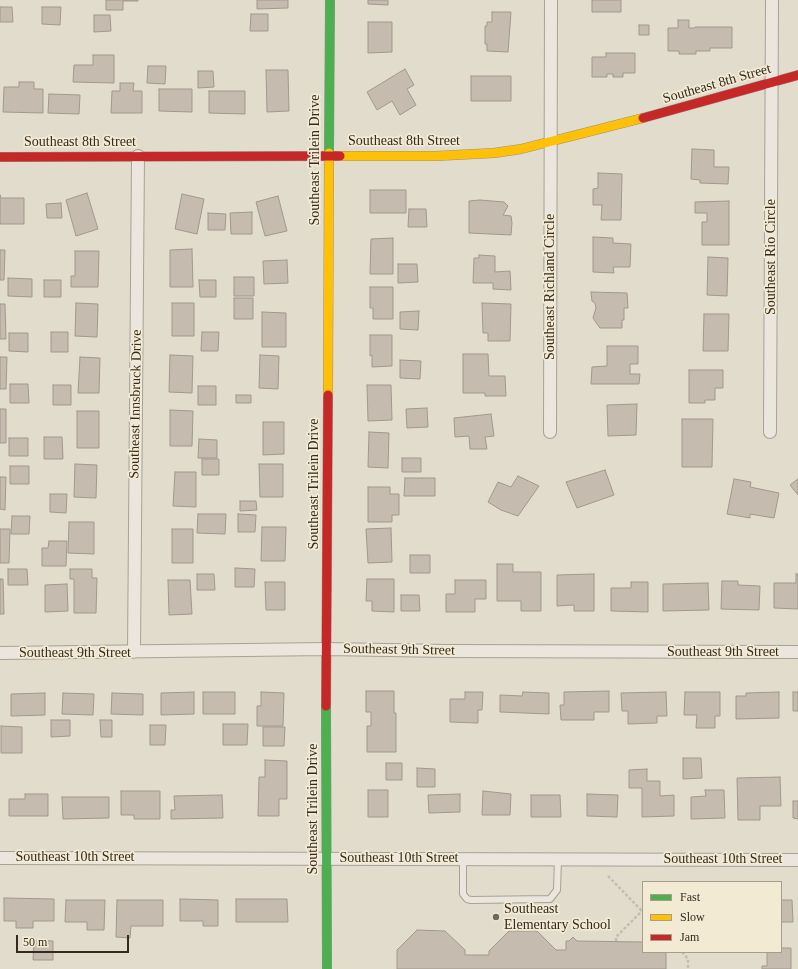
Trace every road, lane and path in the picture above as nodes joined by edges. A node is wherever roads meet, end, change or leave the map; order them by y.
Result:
1 (330, 0) edge
2 (551, 0) edge
3 (772, 0) edge
4 (798, 75) edge
5 (772, 83) junction
6 (550, 142) junction
7 (0, 156) edge
8 (138, 156) junction
9 (330, 156) junction
10 (550, 432) dead end
11 (770, 432) dead end
12 (327, 649) junction
13 (134, 652) junction
14 (798, 652) edge
15 (0, 653) edge
16 (0, 858) edge
17 (327, 858) junction
18 (463, 858) junction
19 (558, 858) junction
20 (798, 860) edge
21 (608, 876) dead end
22 (642, 911) edge
23 (642, 913) edge
24 (616, 941) dead end
25 (683, 953) edge
26 (327, 969) edge
27 (688, 969) edge

1 - 9 street, Southeast Trilein Drive
2 - 6 street, Southeast Richland Circle
3 - 5 street, Southeast Rio Circle
4 - 5 street, Southeast 8th Street
5 - 6 street, Southeast 8th Street
5 - 11 street, Southeast Rio Circle
6 - 9 street, Southeast 8th Street
6 - 10 street, Southeast Richland Circle
7 - 8 street, Southeast 8th Street
8 - 9 street, Southeast 8th Street
8 - 13 street, Southeast Innsbruck Drive
9 - 12 street, Southeast Trilein Drive
12 - 13 street, Southeast 9th Street
12 - 14 street, Southeast 9th Street
12 - 17 street, Southeast Trilein Drive
13 - 15 street, Southeast 9th Street
16 - 17 street, Southeast 10th Street
17 - 18 street, Southeast 10th Street
17 - 26 street, Southeast Trilein Drive
18 - 19 street, Southeast 10th Street
18 - 19 lane
19 - 20 street, Southeast 10th Street
21 - 22 path
23 - 24 path
25 - 27 path

